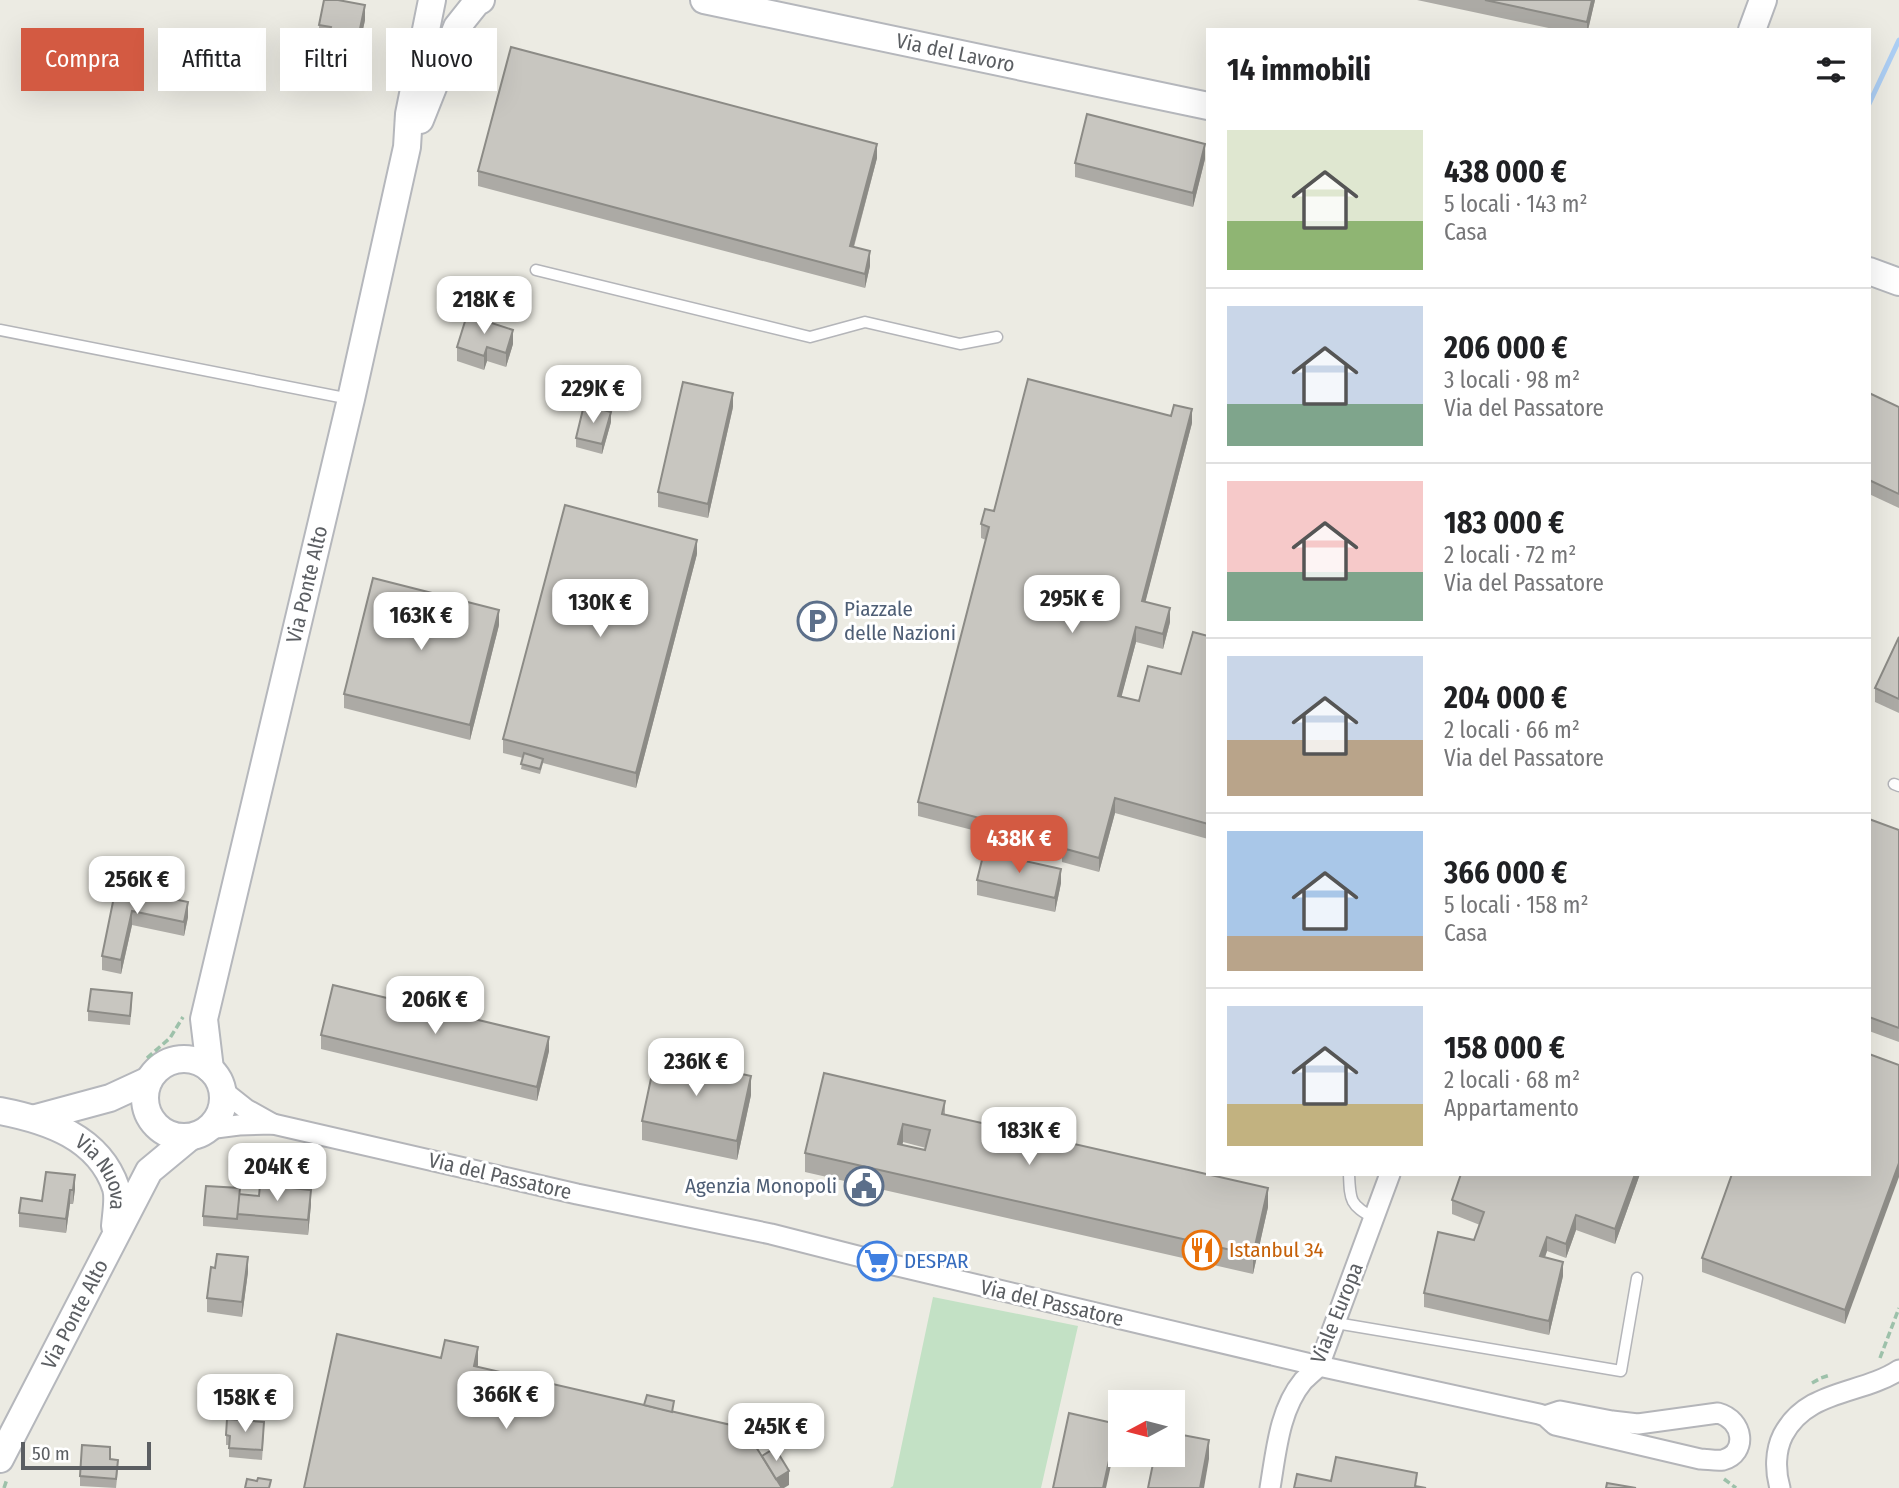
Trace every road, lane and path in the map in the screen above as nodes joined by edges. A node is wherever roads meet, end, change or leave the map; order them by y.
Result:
1 (432, 0) edge
2 (481, 0) edge
3 (704, 0) edge
4 (1763, 0) edge
5 (1754, 28) edge
6 (1206, 106) edge
7 (407, 147) junction
8 (536, 270) dead end
9 (0, 330) edge
10 (997, 337) dead end
11 (351, 399) junction
12 (194, 1018) junction
13 (177, 1060) junction
14 (145, 1072) junction
15 (216, 1080) junction
16 (0, 1111) edge
17 (151, 1120) junction
18 (47, 1122) junction
19 (274, 1124) junction
20 (199, 1133) junction
21 (149, 1171) junction
22 (1349, 1176) edge
23 (1389, 1176) edge
24 (1374, 1217) junction
25 (115, 1234) junction
26 (1637, 1278) dead end
27 (1336, 1323) junction
28 (1319, 1366) junction
29 (1899, 1370) edge
30 (1545, 1416) junction
31 (5, 1465) edge
32 (4, 1488) edge
33 (1270, 1488) edge
34 (1780, 1488) edge

1 - 7 main road, Via Ponte Alto
2 - 7 main road, Via Ponte Alto
3 - 6 main road, Via del Lavoro
4 - 5 main road
7 - 11 main road, Via Ponte Alto
8 - 10 lane
9 - 11 lane
11 - 12 main road, Via Ponte Alto
12 - 13 main road, Via Ponte Alto
12 - 14 path
12 - 15 main road, Via Ponte Alto
13 - 14 main road, Via Ponte Alto
13 - 15 main road
14 - 17 main road, Via Ponte Alto
14 - 18 main road, Via Nuova
15 - 19 street, Via del Passatore
15 - 20 main road, Via Ponte Alto
16 - 18 main road, Via Nuova
17 - 18 main road, Via Nuova
17 - 20 main road
17 - 21 main road, Via Ponte Alto
18 - 25 main road, Via Nuova
19 - 20 street, Via del Passatore
19 - 28 street, Via del Passatore
20 - 21 main road, Via Ponte Alto
21 - 25 main road, Via Ponte Alto
22 - 24 lane
23 - 24 street, Viale Europa
24 - 27 street, Viale Europa
25 - 31 main road, Via Ponte Alto
26 - 27 lane
27 - 28 street, Viale Europa
28 - 30 street, Via del Passatore
28 - 33 street, Viale Europa
29 - 34 street
30 - 30 street, Via del Passatore
31 - 32 path

